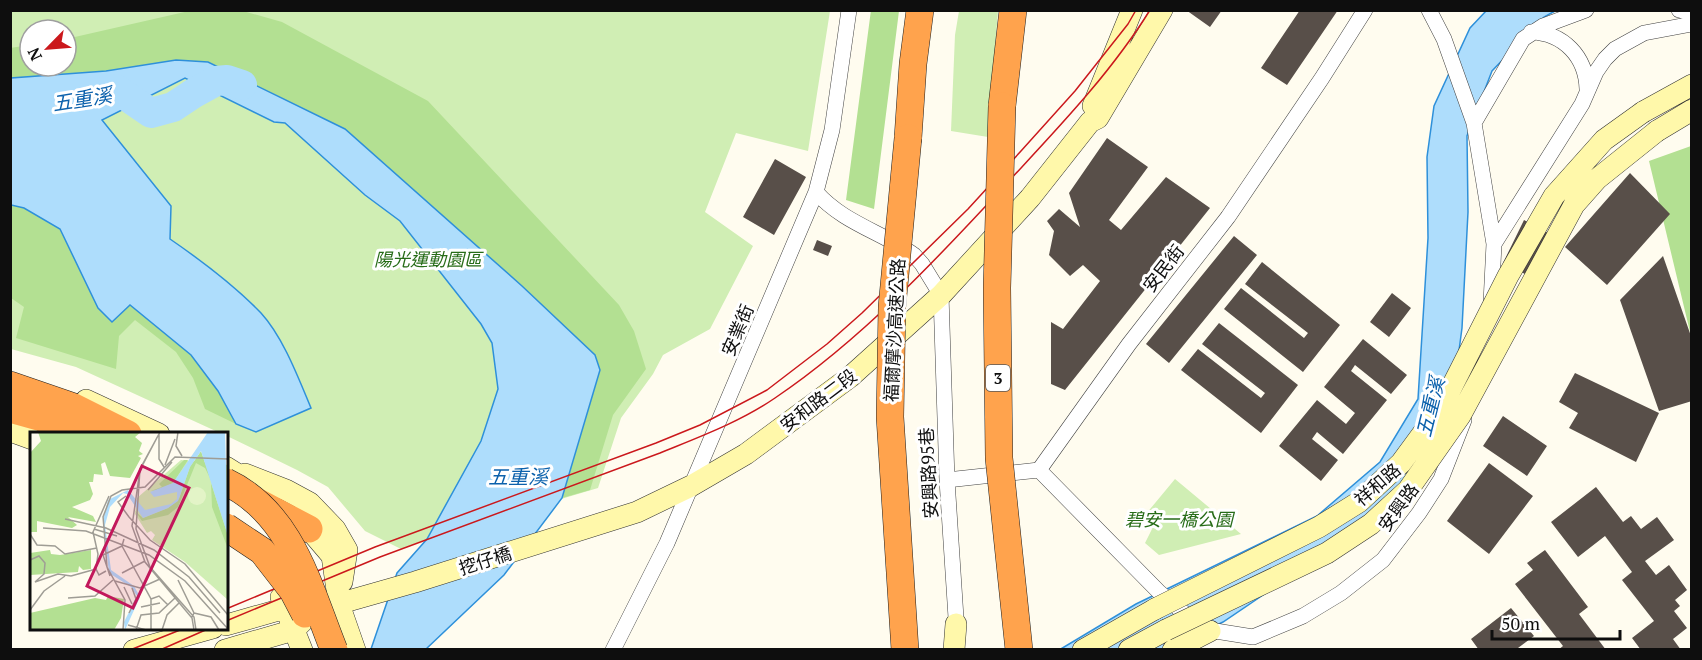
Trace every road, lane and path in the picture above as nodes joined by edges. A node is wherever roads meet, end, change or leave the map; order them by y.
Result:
1 (849, 10) edge
2 (920, 10) edge
3 (1013, 10) edge
4 (1132, 10) edge
5 (1162, 10) edge
6 (1365, 10) edge
7 (1429, 10) edge
8 (1586, 10) edge
9 (1679, 10) edge
10 (1692, 13) edge
11 (1692, 24) edge
12 (1531, 32) junction
13 (1692, 85) edge
14 (1587, 89) junction
15 (1692, 110) edge
16 (1472, 118) junction
17 (1090, 122) junction
18 (816, 192) junction
19 (1494, 243) junction
20 (941, 295) junction
21 (10, 374) edge
22 (10, 386) edge
23 (10, 400) edge
24 (10, 409) edge
25 (10, 429) edge
26 (80, 432) edge
27 (109, 432) edge
28 (124, 432) edge
29 (155, 432) edge
30 (30, 434) edge
31 (30, 438) edge
32 (228, 467) edge
33 (228, 467) edge
34 (1039, 470) junction
35 (947, 480) junction
36 (228, 483) edge
37 (691, 486) junction
38 (228, 488) edge
39 (228, 500) edge
40 (605, 522) joint
41 (309, 529) junction
42 (228, 530) edge
43 (228, 530) edge
44 (339, 604) junction
45 (286, 608) junction
46 (304, 620) junction
47 (228, 624) edge
48 (956, 624) junction
49 (1207, 630) junction
50 (208, 636) edge
51 (347, 649) edge
52 (134, 650) edge
53 (225, 650) edge
54 (302, 650) edge
55 (320, 650) edge
56 (613, 650) edge
57 (905, 650) edge
58 (954, 650) edge
59 (959, 650) edge
60 (1019, 650) edge
61 (1083, 650) edge
62 (1129, 650) edge
63 (1173, 650) edge

1 - 18 street, 安業街
2 - 57 highway, 福爾摩沙高速公路, bridge
3 - 60 highway, 3, bridge
4 - 17 main road, 安和路二段
5 - 17 main road, 安和路二段
6 - 34 street, 安民街
7 - 16 street, 安興路
8 - 12 street
9 - 10 street
11 - 14 street
12 - 14 street
12 - 16 street
13 - 61 main road, 祥和路, bridge
14 - 19 street
15 - 62 main road, 祥和路, bridge
16 - 19 street, 安興路
17 - 20 main road, 安和路二段
18 - 20 street
18 - 37 street, 安業街
19 - 49 street, 安興路
20 - 35 street, 安興路95巷
20 - 37 main road, 安和路二段
21 - 29 main road
22 - 28 highway
23 - 27 highway
24 - 26 highway
25 - 30 highway
25 - 31 main road
32 - 41 main road
33 - 44 main road
34 - 35 street
34 - 49 street, bridge
35 - 48 street, 安興路95巷
36 - 51 highway, bridge
37 - 40 main road, 安和路二段
37 - 56 street, 安業街
38 - 41 highway
39 - 46 highway
40 - 44 main road, 挖仔橋
41 - 44 main road
42 - 45 main road
43 - 55 highway, bridge
44 - 46 main road, 挖仔橋
44 - 51 main road
45 - 46 main road
45 - 47 main road
46 - 53 main road, 挖仔橋
46 - 54 main road
48 - 58 main road
48 - 59 street, 安興路95巷
49 - 63 main road
50 - 52 main road

